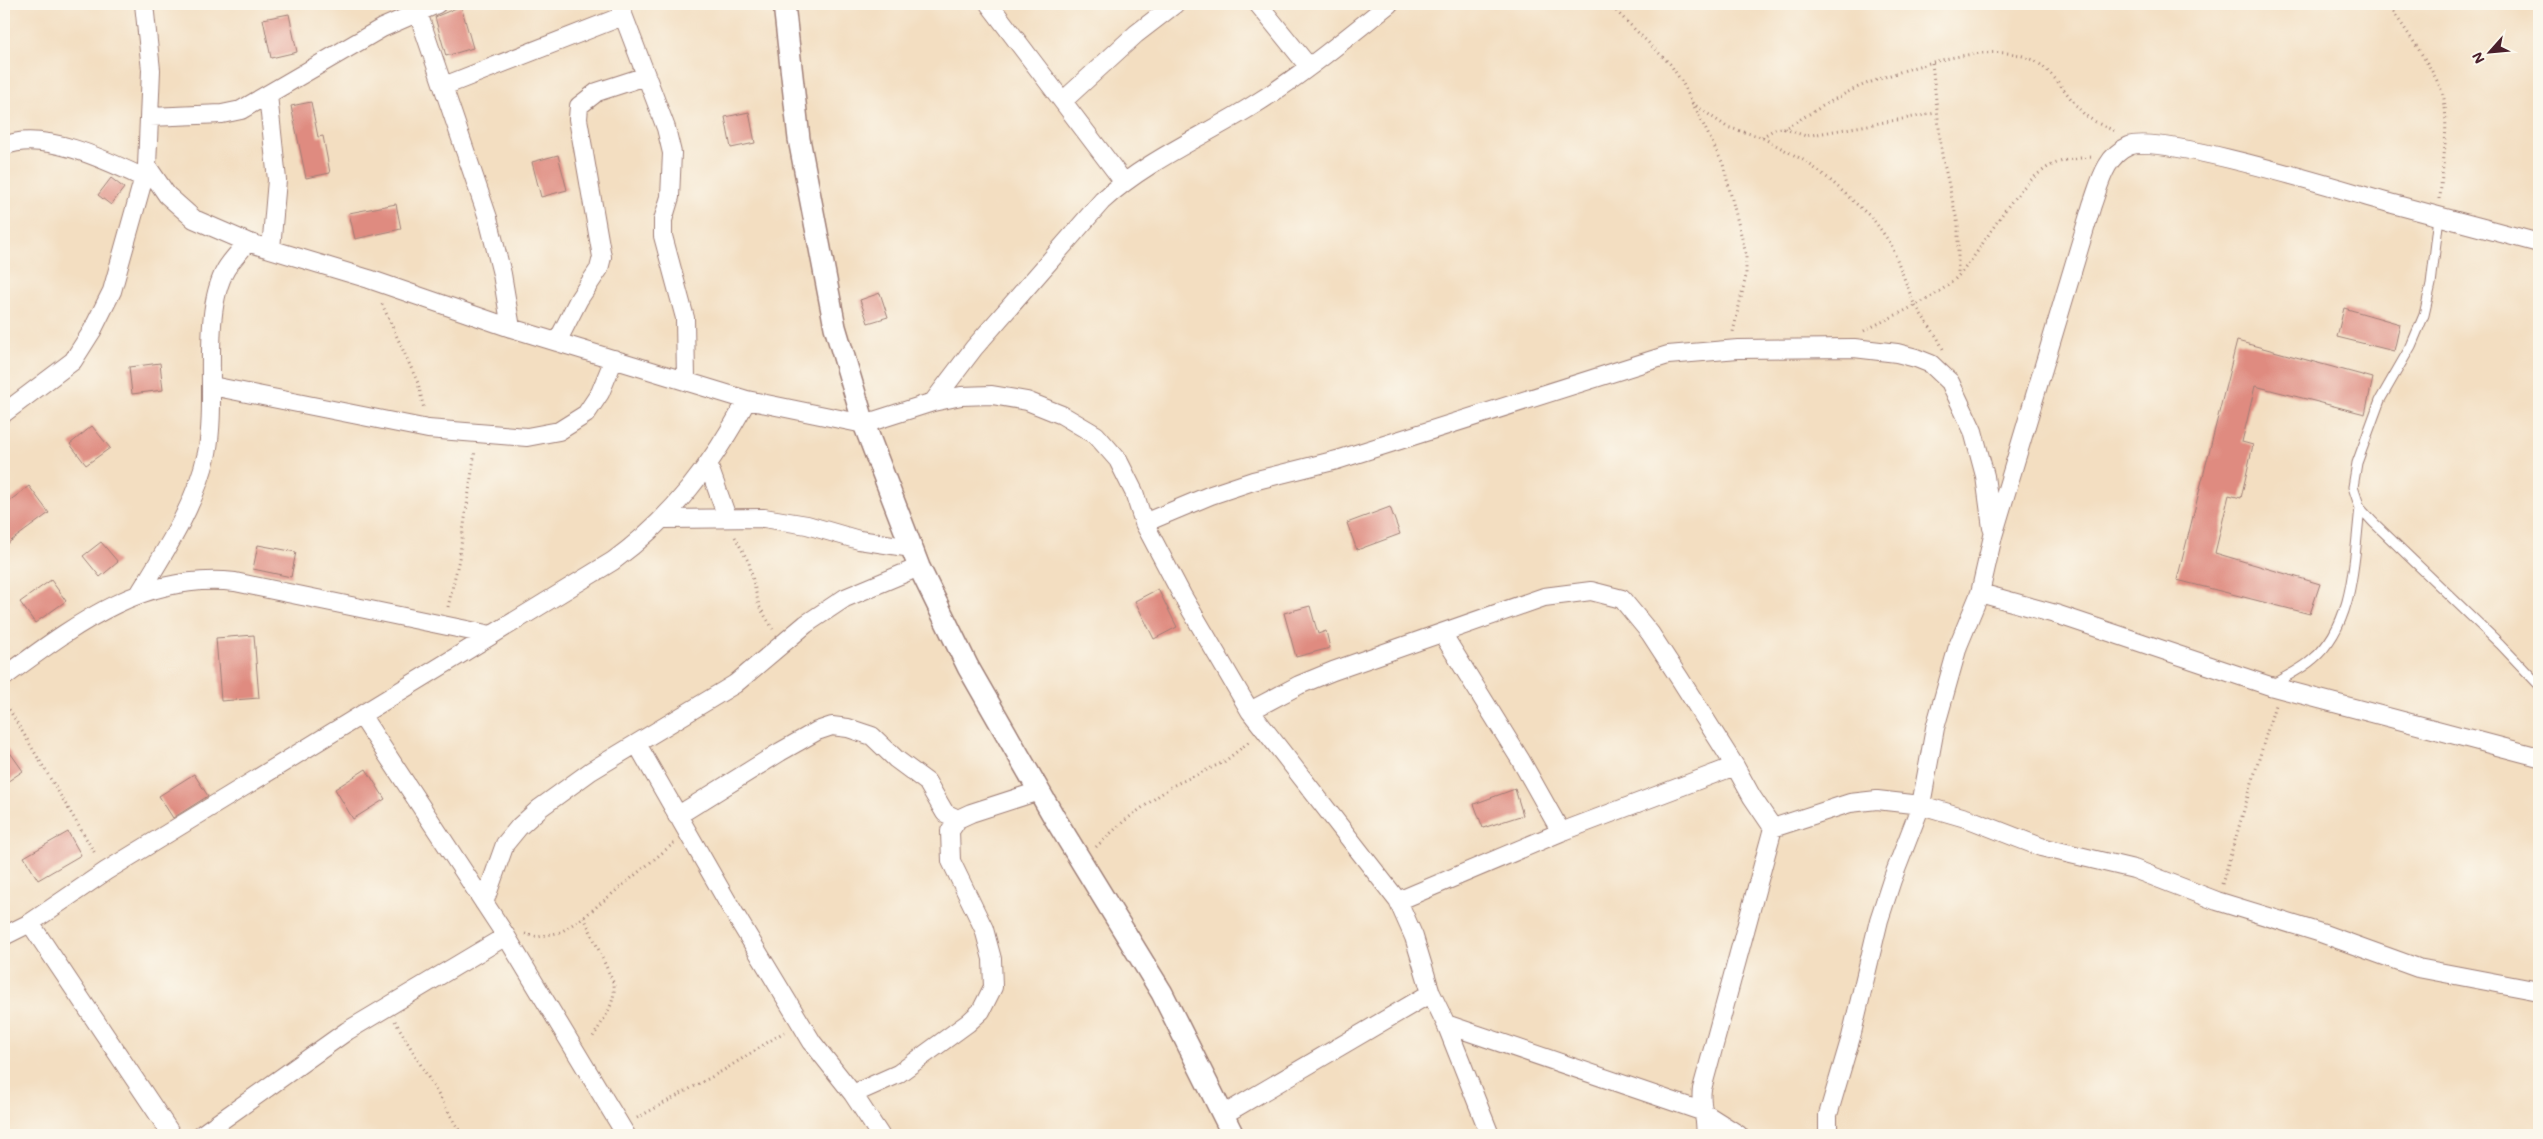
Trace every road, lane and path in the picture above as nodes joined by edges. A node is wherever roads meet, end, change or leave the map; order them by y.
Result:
1 (144, 4) edge
2 (437, 4) edge
3 (784, 4) edge
4 (989, 4) edge
5 (1175, 4) edge
6 (1258, 4) edge
7 (1389, 4) edge
8 (1609, 4) edge
9 (2388, 4) edge
10 (416, 8) edge
11 (621, 10) edge
12 (1932, 63) junction
13 (1309, 67) junction
14 (646, 76) junction
15 (444, 86) junction
16 (268, 95) junction
17 (1063, 101) junction
18 (1692, 103) junction
19 (1936, 112) junction
20 (150, 117) junction
21 (1783, 129) junction
22 (1761, 137) junction
23 (2144, 143) junction
24 (4, 146) edge
25 (2115, 154) junction
26 (146, 172) junction
27 (1123, 181) junction
28 (2439, 217) junction
29 (247, 242) junction
30 (2539, 243) edge
31 (271, 249) junction
32 (1958, 276) junction
33 (368, 279) junction
34 (1914, 304) junction
35 (511, 328) junction
36 (1861, 332) dead end
37 (556, 342) junction
38 (1729, 349) junction
39 (614, 359) junction
40 (686, 380) junction
41 (1950, 382) junction
42 (212, 386) junction
43 (747, 400) junction
44 (932, 402) junction
45 (4, 413) edge
46 (864, 424) junction
47 (428, 430) junction
48 (477, 433) junction
49 (708, 464) junction
50 (2360, 508) junction
51 (728, 517) junction
52 (665, 519) junction
53 (1144, 523) junction
54 (1993, 536) junction
55 (916, 558) junction
56 (1980, 593) junction
57 (139, 594) junction
58 (443, 625) junction
59 (1442, 633) junction
60 (491, 635) junction
61 (783, 644) junction
62 (4, 677) edge
63 (2539, 685) edge
64 (2275, 687) junction
65 (4, 701) edge
66 (1250, 711) junction
67 (361, 715) junction
68 (1266, 728) junction
69 (637, 744) junction
70 (2539, 757) edge
71 (1735, 766) junction
72 (1039, 791) junction
73 (1920, 805) junction
74 (958, 819) junction
75 (682, 823) junction
76 (1773, 828) junction
77 (1561, 832) junction
78 (1081, 861) junction
79 (106, 871) junction
80 (1398, 901) junction
81 (2216, 901) junction
82 (484, 902) junction
83 (584, 917) junction
84 (30, 923) junction
85 (503, 932) junction
86 (4, 936) edge
87 (2539, 991) edge
88 (1431, 993) junction
89 (387, 1006) junction
90 (799, 1022) junction
91 (1446, 1024) junction
92 (580, 1058) junction
93 (853, 1094) junction
94 (1702, 1111) junction
95 (1223, 1115) junction
96 (618, 1133) edge
97 (172, 1135) edge
98 (202, 1135) edge
99 (462, 1135) edge
100 (880, 1135) edge
101 (1233, 1135) edge
102 (1490, 1135) edge
103 (1706, 1135) edge
104 (1739, 1135) edge
105 (1828, 1135) edge

1 - 20 street
2 - 10 street
3 - 46 street
4 - 17 street
5 - 17 street
6 - 13 street
7 - 13 street
8 - 18 path
9 - 28 path
10 - 15 street
10 - 16 street
11 - 14 street
11 - 15 street
12 - 19 path
12 - 21 path
12 - 23 path
13 - 27 street
14 - 37 street
14 - 40 street
15 - 35 street
16 - 20 street
16 - 31 street
17 - 27 street
18 - 22 path
18 - 38 path
19 - 21 path
19 - 32 path
20 - 26 street
21 - 22 path
22 - 34 path
23 - 25 street
23 - 28 street
24 - 26 street
25 - 32 path
25 - 54 street
26 - 29 street
26 - 45 street
27 - 44 street
28 - 30 street
28 - 50 lane
29 - 31 street
29 - 42 street
31 - 33 street
32 - 34 path
33 - 35 street
33 - 47 path
34 - 36 path
34 - 41 path
35 - 37 street
37 - 39 street
38 - 41 street
38 - 53 street
39 - 40 street
39 - 48 street
40 - 43 street
41 - 54 street
42 - 47 street
42 - 57 street
43 - 46 street
43 - 49 street
44 - 46 street
44 - 53 street
46 - 55 street
47 - 48 street
48 - 58 path
49 - 51 street
49 - 52 street
50 - 63 lane
50 - 64 lane
51 - 52 street
51 - 55 street
51 - 61 path
52 - 60 street
53 - 66 street
54 - 56 street
55 - 61 street
55 - 72 street
56 - 64 street
56 - 73 street
57 - 58 street
57 - 62 street
58 - 60 street
59 - 66 street
59 - 71 street
59 - 77 street
60 - 67 street
61 - 69 street
64 - 70 street
64 - 81 path
65 - 79 path
66 - 68 street
67 - 79 street
67 - 82 street
68 - 78 path
68 - 80 street
69 - 75 street
69 - 82 street
71 - 76 street
71 - 77 street
72 - 74 street
72 - 78 street
73 - 76 street
73 - 81 street
73 - 105 street
74 - 75 street
74 - 93 street
75 - 83 path
75 - 90 street
76 - 94 street
77 - 80 street
78 - 95 street
79 - 84 street
80 - 88 street
81 - 87 street
82 - 85 street
83 - 85 path
83 - 92 path
84 - 86 street
84 - 97 street
85 - 89 street
85 - 92 street
88 - 91 street
88 - 95 street
89 - 98 street
89 - 99 path
90 - 93 street
90 - 96 path
91 - 94 street
91 - 102 street
92 - 96 street
93 - 100 street
94 - 103 street
94 - 104 street
95 - 101 street

